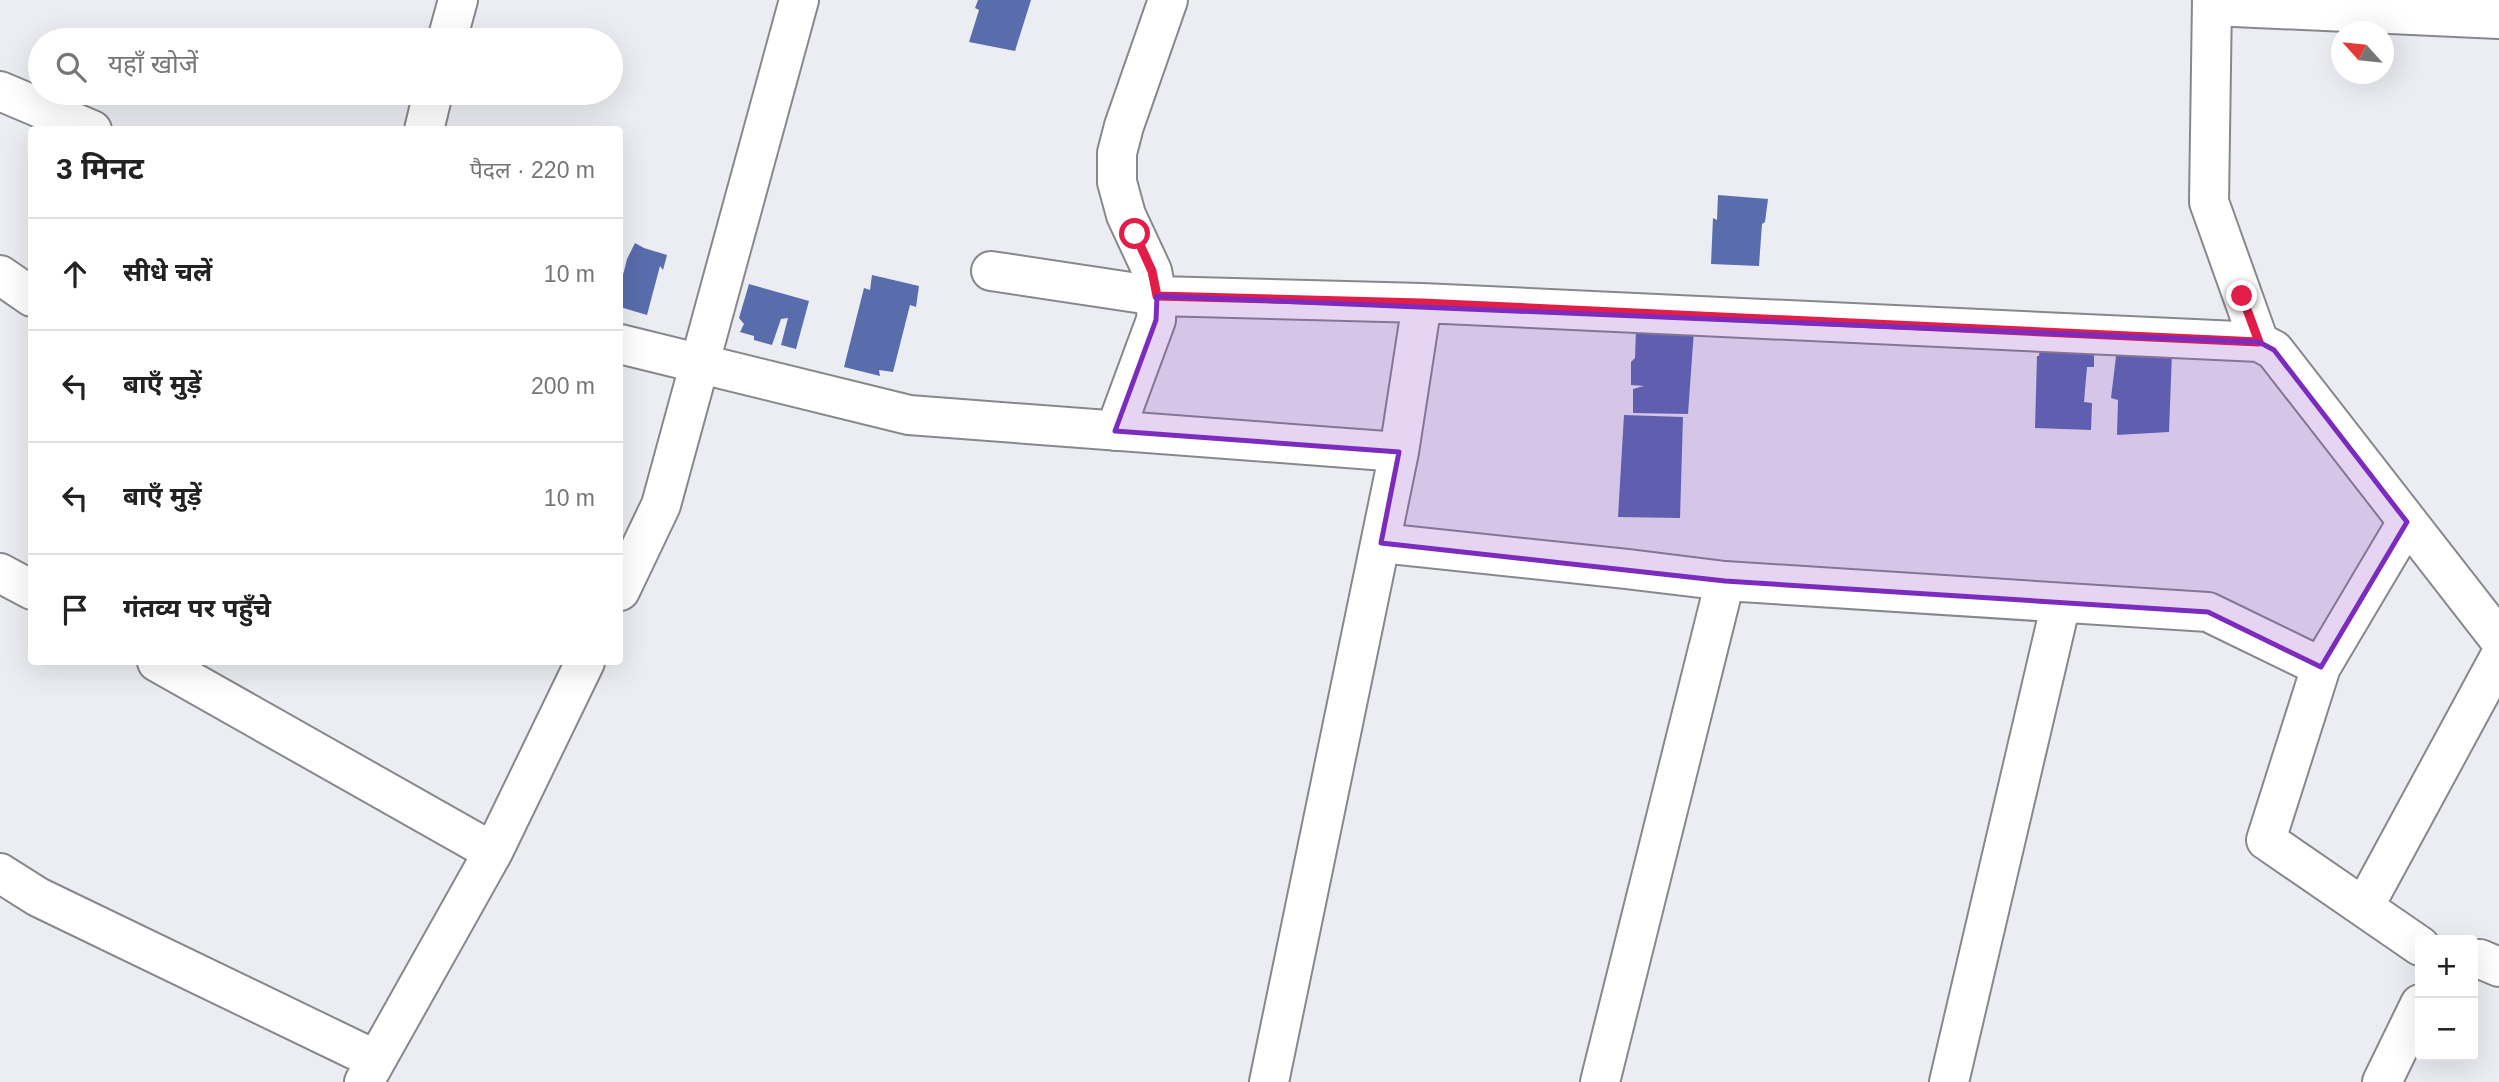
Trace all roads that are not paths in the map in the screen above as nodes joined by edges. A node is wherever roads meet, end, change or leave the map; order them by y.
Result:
1 (458, 0) edge
2 (799, 0) edge
3 (1168, 0) edge
4 (2212, 3) edge
5 (2499, 19) edge
6 (450, 28) edge
7 (0, 91) edge
8 (28, 103) edge
9 (33, 105) edge
10 (430, 105) edge
11 (83, 126) edge
12 (425, 126) edge
13 (991, 271) dead end
14 (0, 275) edge
15 (28, 294) edge
16 (1157, 296) junction
17 (1422, 303) junction
18 (2259, 342) junction
19 (623, 345) edge
20 (699, 363) junction
21 (1115, 431) junction
22 (1399, 453) junction
23 (2407, 522) junction
24 (1381, 543) junction
25 (0, 573) edge
26 (1725, 581) junction
27 (623, 585) edge
28 (28, 588) edge
29 (2061, 603) junction
30 (2499, 639) edge
31 (2499, 658) edge
32 (162, 665) edge
33 (584, 665) edge
34 (2320, 667) junction
35 (493, 852) junction
36 (0, 873) edge
37 (2364, 907) junction
38 (2415, 943) edge
39 (2478, 959) edge
40 (2499, 967) edge
41 (2415, 1014) edge
42 (370, 1071) edge
43 (1269, 1082) edge
44 (1600, 1082) edge
45 (1949, 1082) edge
46 (2382, 1082) edge

1 - 6 street
2 - 20 street
3 - 16 street
4 - 5 street
4 - 18 street
7 - 8 street
9 - 11 street
10 - 12 street
13 - 16 street
14 - 15 street
16 - 17 street
16 - 21 street
17 - 18 street
17 - 22 street
18 - 23 street
19 - 20 street
20 - 21 street
20 - 27 street
21 - 22 street
22 - 24 street
23 - 30 street
23 - 34 street
24 - 26 street
24 - 43 street
25 - 28 street
26 - 29 street
26 - 44 street
29 - 34 street
29 - 45 street
31 - 37 street
32 - 35 street
33 - 35 street
34 - 37 street
35 - 42 street
36 - 42 street
37 - 38 street
39 - 40 street
41 - 46 street

